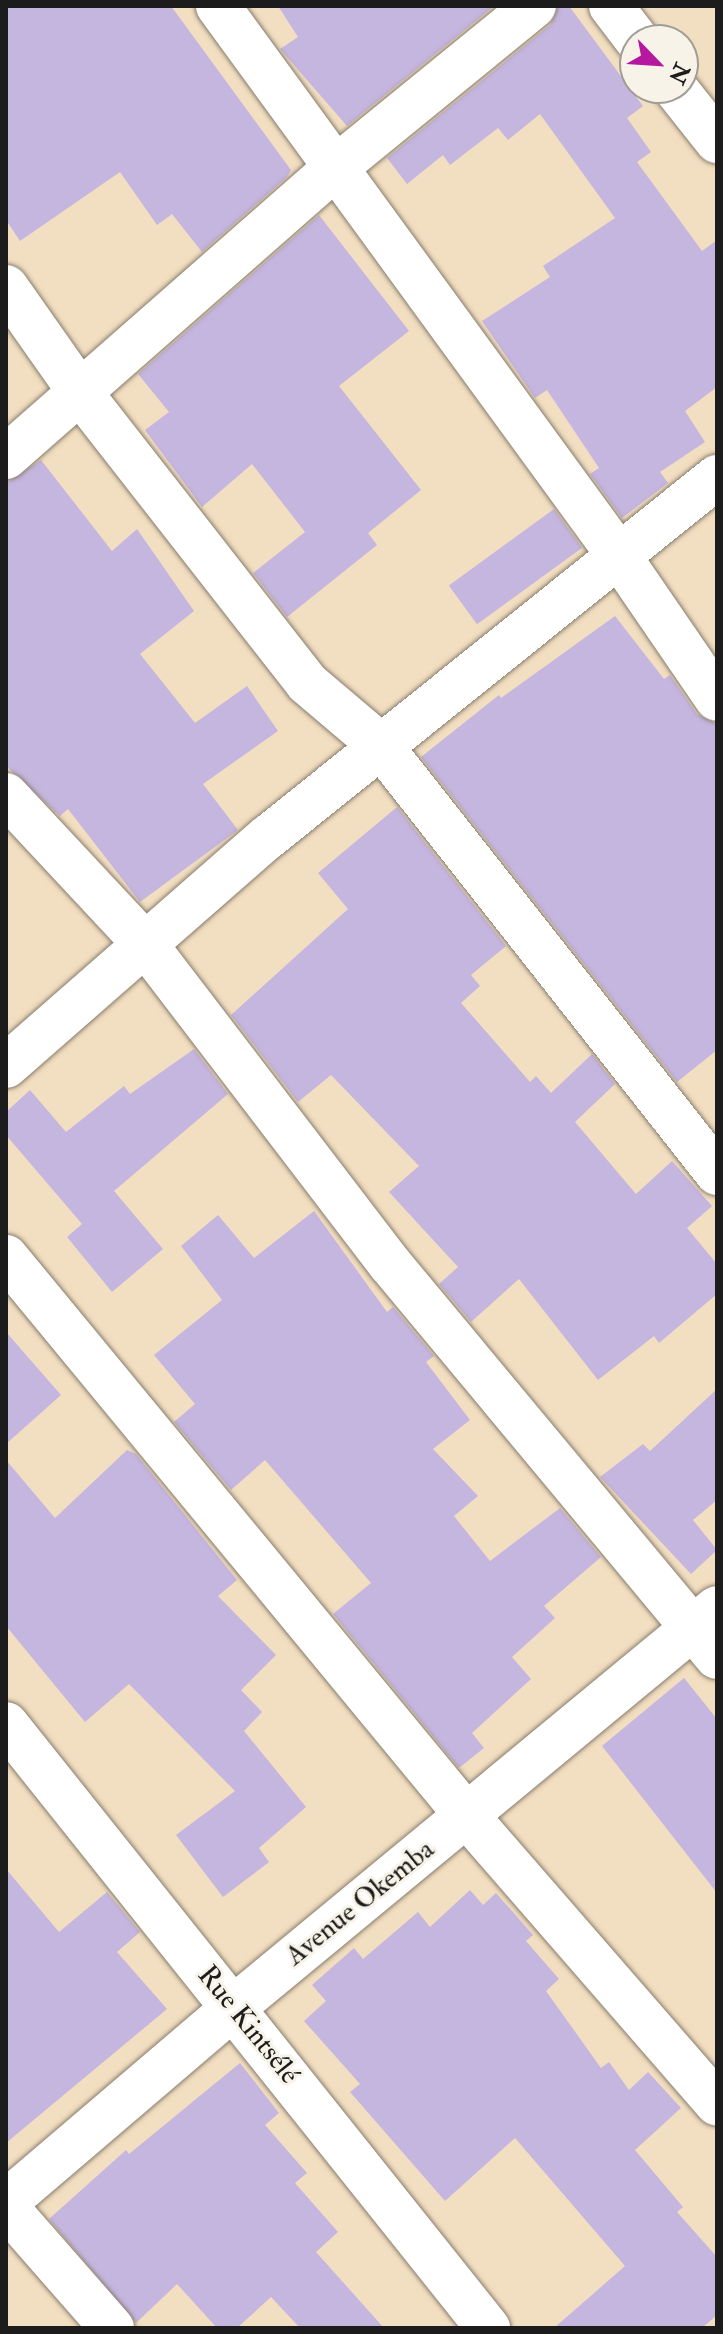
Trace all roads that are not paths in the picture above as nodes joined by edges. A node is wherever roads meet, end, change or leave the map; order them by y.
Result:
1 (218, 6) edge
2 (534, 6) edge
3 (611, 6) edge
4 (625, 24) edge
5 (688, 104) edge
6 (717, 141) edge
7 (334, 169) junction
8 (6, 287) edge
9 (79, 391) junction
10 (6, 457) edge
11 (717, 477) edge
12 (619, 556) junction
13 (717, 699) edge
14 (380, 745) junction
15 (6, 795) edge
16 (146, 945) junction
17 (6, 1066) edge
18 (717, 1173) edge
19 (6, 1257) edge
20 (709, 1631) edge
21 (6, 1724) edge
22 (467, 1816) junction
23 (234, 2007) junction
24 (717, 2104) edge
25 (6, 2205) edge
26 (112, 2328) edge
27 (488, 2328) edge

1 - 7 street
2 - 7 street
3 - 4 street
5 - 6 street
7 - 9 street
7 - 12 street
8 - 9 street
9 - 10 street
9 - 14 street
11 - 12 street
12 - 13 street
12 - 14 street
14 - 16 street
14 - 18 street
15 - 16 street
16 - 17 street
16 - 20 street
19 - 22 street
20 - 22 street, Avenue Okemba
21 - 23 street, Rue Kintsélé
22 - 23 street, Avenue Okemba
22 - 24 street
23 - 25 street, Avenue Okemba
23 - 27 street, Rue Kintsélé
25 - 26 street

